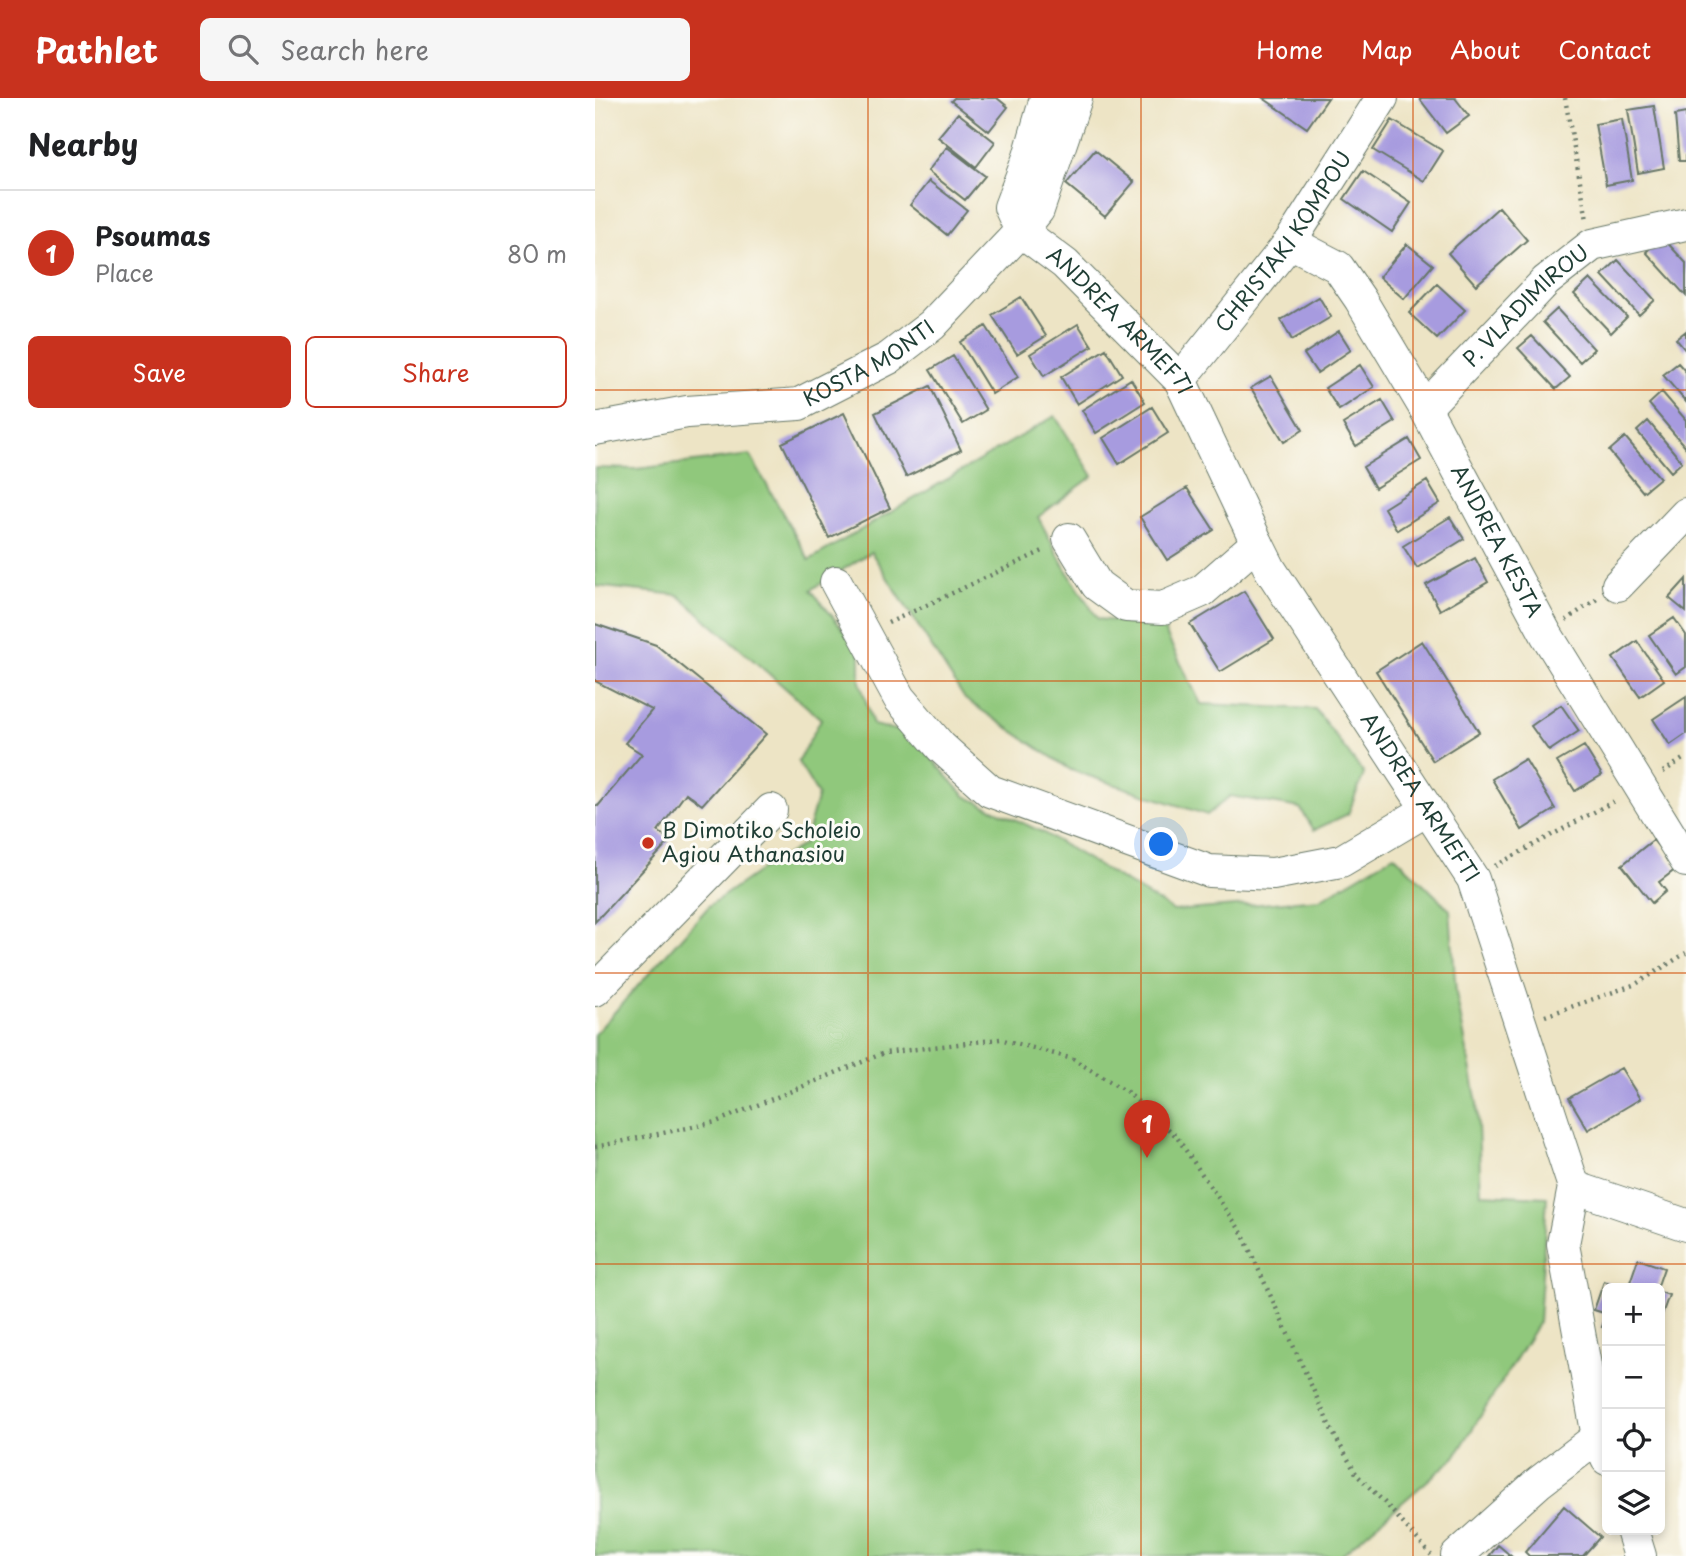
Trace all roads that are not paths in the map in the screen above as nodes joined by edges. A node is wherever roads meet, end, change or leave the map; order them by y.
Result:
1 (1046, 98) edge
2 (1076, 98) edge
3 (1383, 98) edge
4 (1686, 224) edge
5 (1021, 231) junction
6 (1290, 242) junction
7 (1180, 380) junction
8 (1425, 408) junction
9 (595, 429) edge
10 (1686, 514) edge
11 (1069, 539) road end
12 (1257, 543) junction
13 (836, 582) dead end
14 (1618, 585) road end
15 (771, 810) dead end
16 (1427, 810) junction
17 (1686, 861) edge
18 (595, 990) edge
19 (1574, 1187) junction
20 (1686, 1225) edge
21 (1602, 1443) edge
22 (1602, 1449) edge
23 (1634, 1535) edge
24 (1457, 1556) edge
25 (1640, 1556) edge

1 - 5 street
2 - 5 street, KOSTA MONTI
3 - 6 street, CHRISTAKI KOMPOU
4 - 8 street, P. VLADIMIROU
5 - 7 street, ANDREA ARMEFTI
5 - 9 street, KOSTA MONTI
6 - 7 street, CHRISTAKI KOMPOU
6 - 8 street, ANDREA KESTA
7 - 12 street, ANDREA ARMEFTI
8 - 17 street, ANDREA KESTA
10 - 14 street
11 - 12 street
12 - 16 street, ANDREA ARMEFTI
13 - 16 street
15 - 18 street
16 - 19 street, ANDREA ARMEFTI
19 - 20 street
19 - 21 street, ANDREA ARMEFTI
22 - 24 street
23 - 25 street

